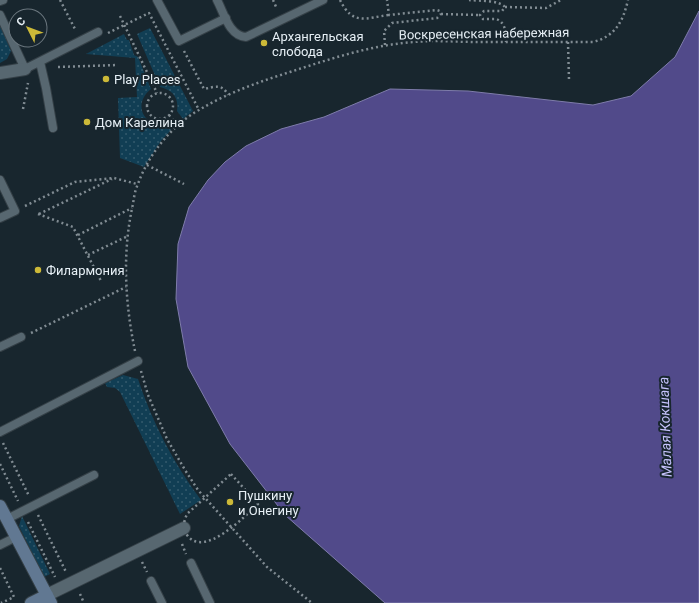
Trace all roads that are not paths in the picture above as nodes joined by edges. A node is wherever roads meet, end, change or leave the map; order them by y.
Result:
1 (157, 0) edge
2 (217, 0) edge
3 (323, 0) edge
4 (0, 15) edge
5 (226, 18) junction
6 (98, 32) dead end
7 (40, 64) junction
8 (25, 69) junction
9 (0, 73) edge
10 (53, 128) dead end
11 (0, 180) edge
12 (0, 218) edge
13 (21, 337) road end
14 (0, 347) edge
15 (138, 361) road end
16 (0, 432) edge
17 (94, 475) dead end
18 (0, 506) edge
19 (7, 519) junction
20 (180, 530) road end
21 (16, 537) junction
22 (0, 545) edge
23 (191, 563) road end
24 (151, 581) road end
25 (49, 599) edge
26 (31, 603) edge
27 (162, 603) edge
28 (210, 603) edge

1 - 5 lane
2 - 5 lane
3 - 5 lane
4 - 8 lane
6 - 7 lane
7 - 8 lane
7 - 10 lane
8 - 9 street
11 - 12 lane
13 - 14 lane
15 - 16 lane
17 - 19 lane
18 - 19 main road
19 - 21 main road
20 - 25 street
21 - 22 lane
21 - 25 main road
23 - 28 lane
24 - 27 lane
25 - 26 main road

